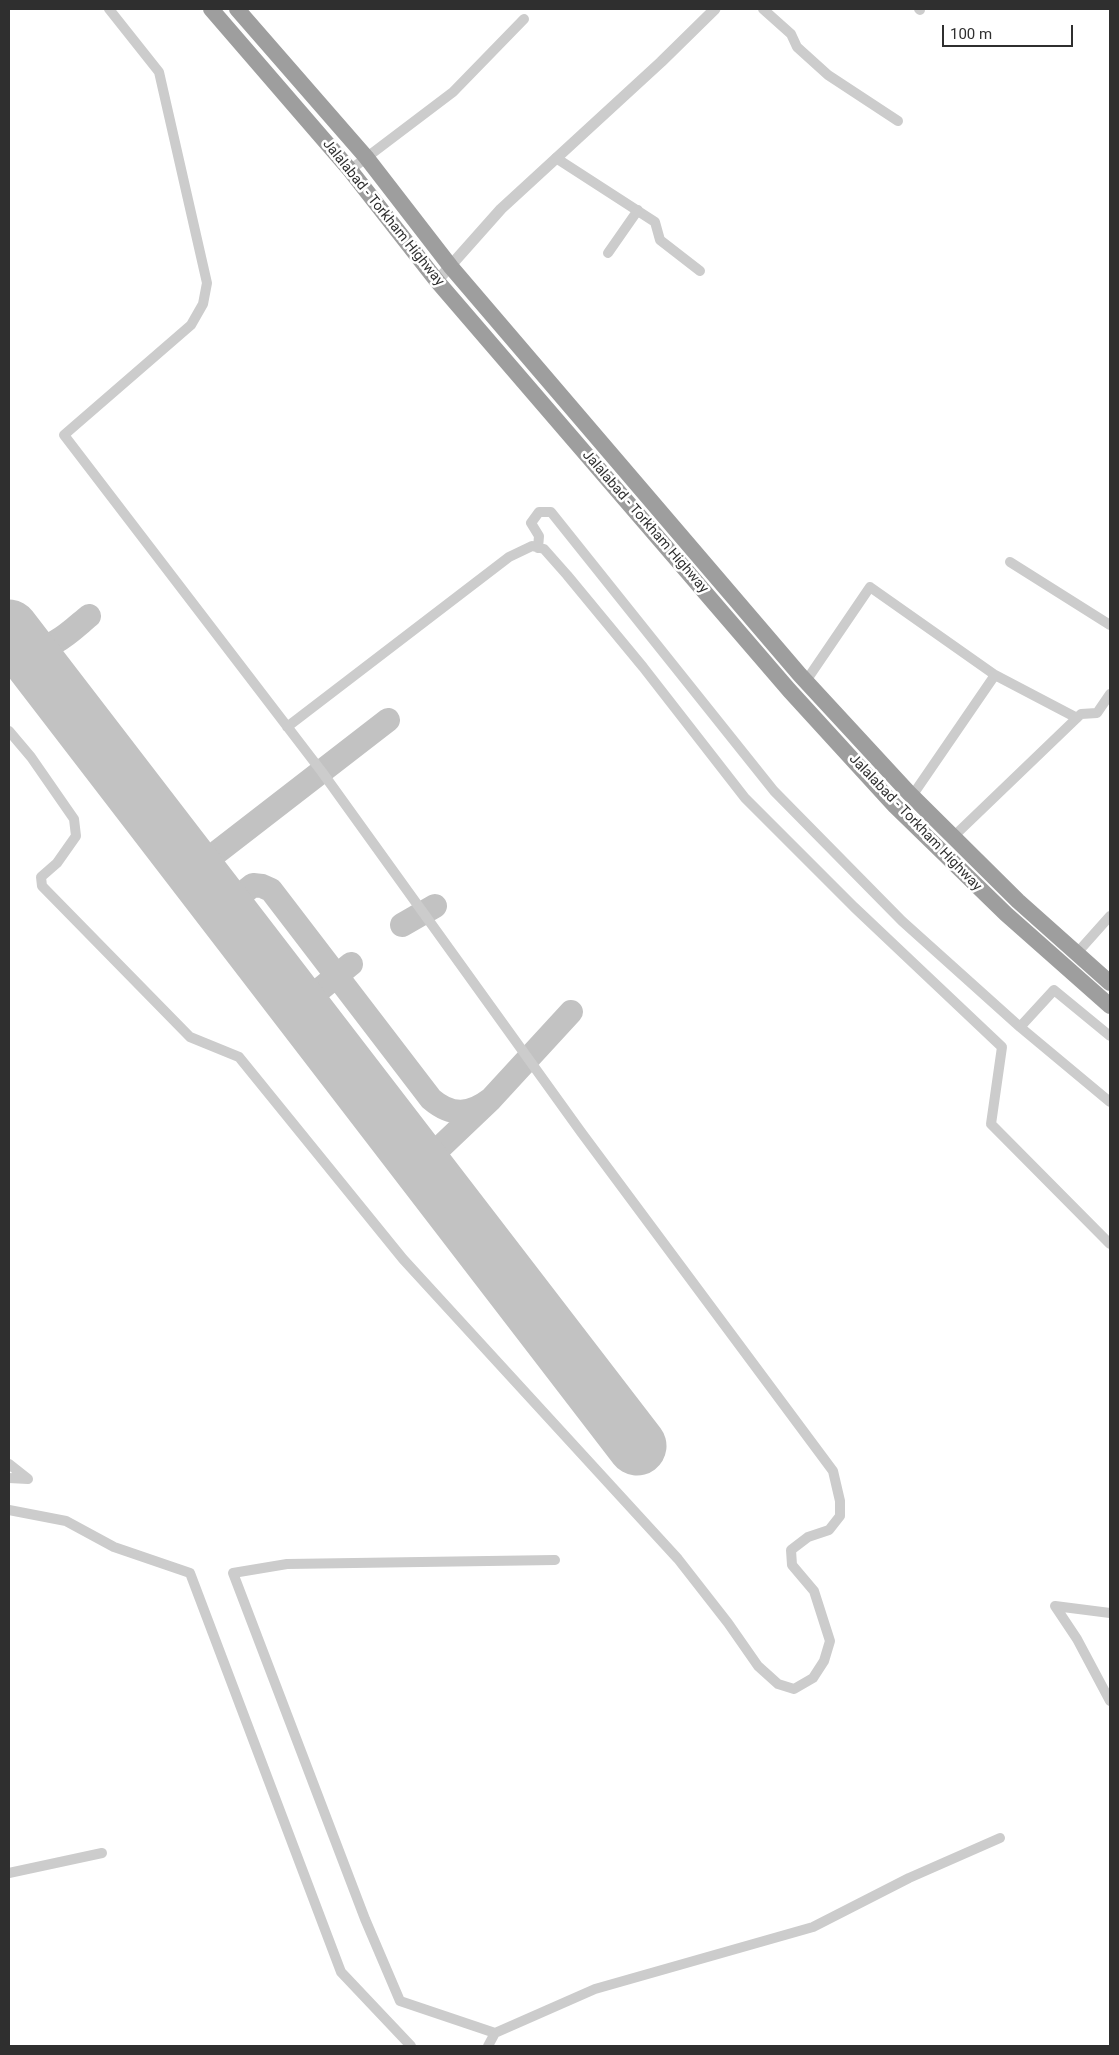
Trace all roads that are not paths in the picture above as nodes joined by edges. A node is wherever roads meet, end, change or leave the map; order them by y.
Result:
1 (109, 9) edge
2 (211, 9) edge
3 (237, 9) edge
4 (714, 9) edge
5 (763, 9) edge
6 (524, 19) dead end
7 (898, 121) dead end
8 (366, 158) junction
9 (556, 158) junction
10 (350, 170) junction
11 (638, 210) junction
12 (608, 253) dead end
13 (451, 267) junction
14 (700, 271) dead end
15 (437, 281) junction
16 (538, 548) junction
17 (1010, 562) dead end
18 (1110, 625) edge
19 (996, 676) junction
20 (806, 681) junction
21 (1110, 694) edge
22 (1077, 718) junction
23 (287, 727) junction
24 (9, 731) edge
25 (912, 796) junction
26 (953, 837) junction
27 (1110, 916) edge
28 (1077, 954) junction
29 (1110, 983) edge
30 (1110, 1006) edge
31 (1020, 1027) junction
32 (1110, 1036) edge
33 (1110, 1102) edge
34 (1110, 1244) edge
35 (9, 1464) edge
36 (9, 1478) edge
37 (9, 1510) edge
38 (555, 1560) dead end
39 (1110, 1613) edge
40 (1110, 1701) edge
41 (1000, 1838) dead end
42 (102, 1853) dead end
43 (9, 1873) edge
44 (495, 2033) junction
45 (411, 2046) edge
46 (488, 2046) edge

1 - 23 street
2 - 10 highway, Jalalabad - Torkham Highway
3 - 8 highway, Jalalabad - Torkham Highway
4 - 9 street
5 - 7 street
6 - 8 street
8 - 10 street
8 - 13 highway, Jalalabad - Torkham Highway
9 - 11 street
9 - 13 street
10 - 15 highway, Jalalabad - Torkham Highway
11 - 12 street
11 - 14 street
13 - 15 street
13 - 20 highway, Jalalabad - Torkham Highway
15 - 30 highway, Jalalabad - Torkham Highway
16 - 23 street
16 - 31 street
16 - 34 street
17 - 18 street
19 - 20 street
19 - 22 street
19 - 25 street
20 - 25 highway, Jalalabad - Torkham Highway
21 - 22 street
22 - 26 street
23 - 24 street
25 - 26 highway, Jalalabad - Torkham Highway
26 - 28 highway, Jalalabad - Torkham Highway
27 - 28 street
28 - 29 highway, Jalalabad - Torkham Highway
31 - 32 street
31 - 33 street
35 - 36 street
37 - 45 street
38 - 44 street
39 - 40 street
41 - 44 street
42 - 43 street
44 - 46 street

